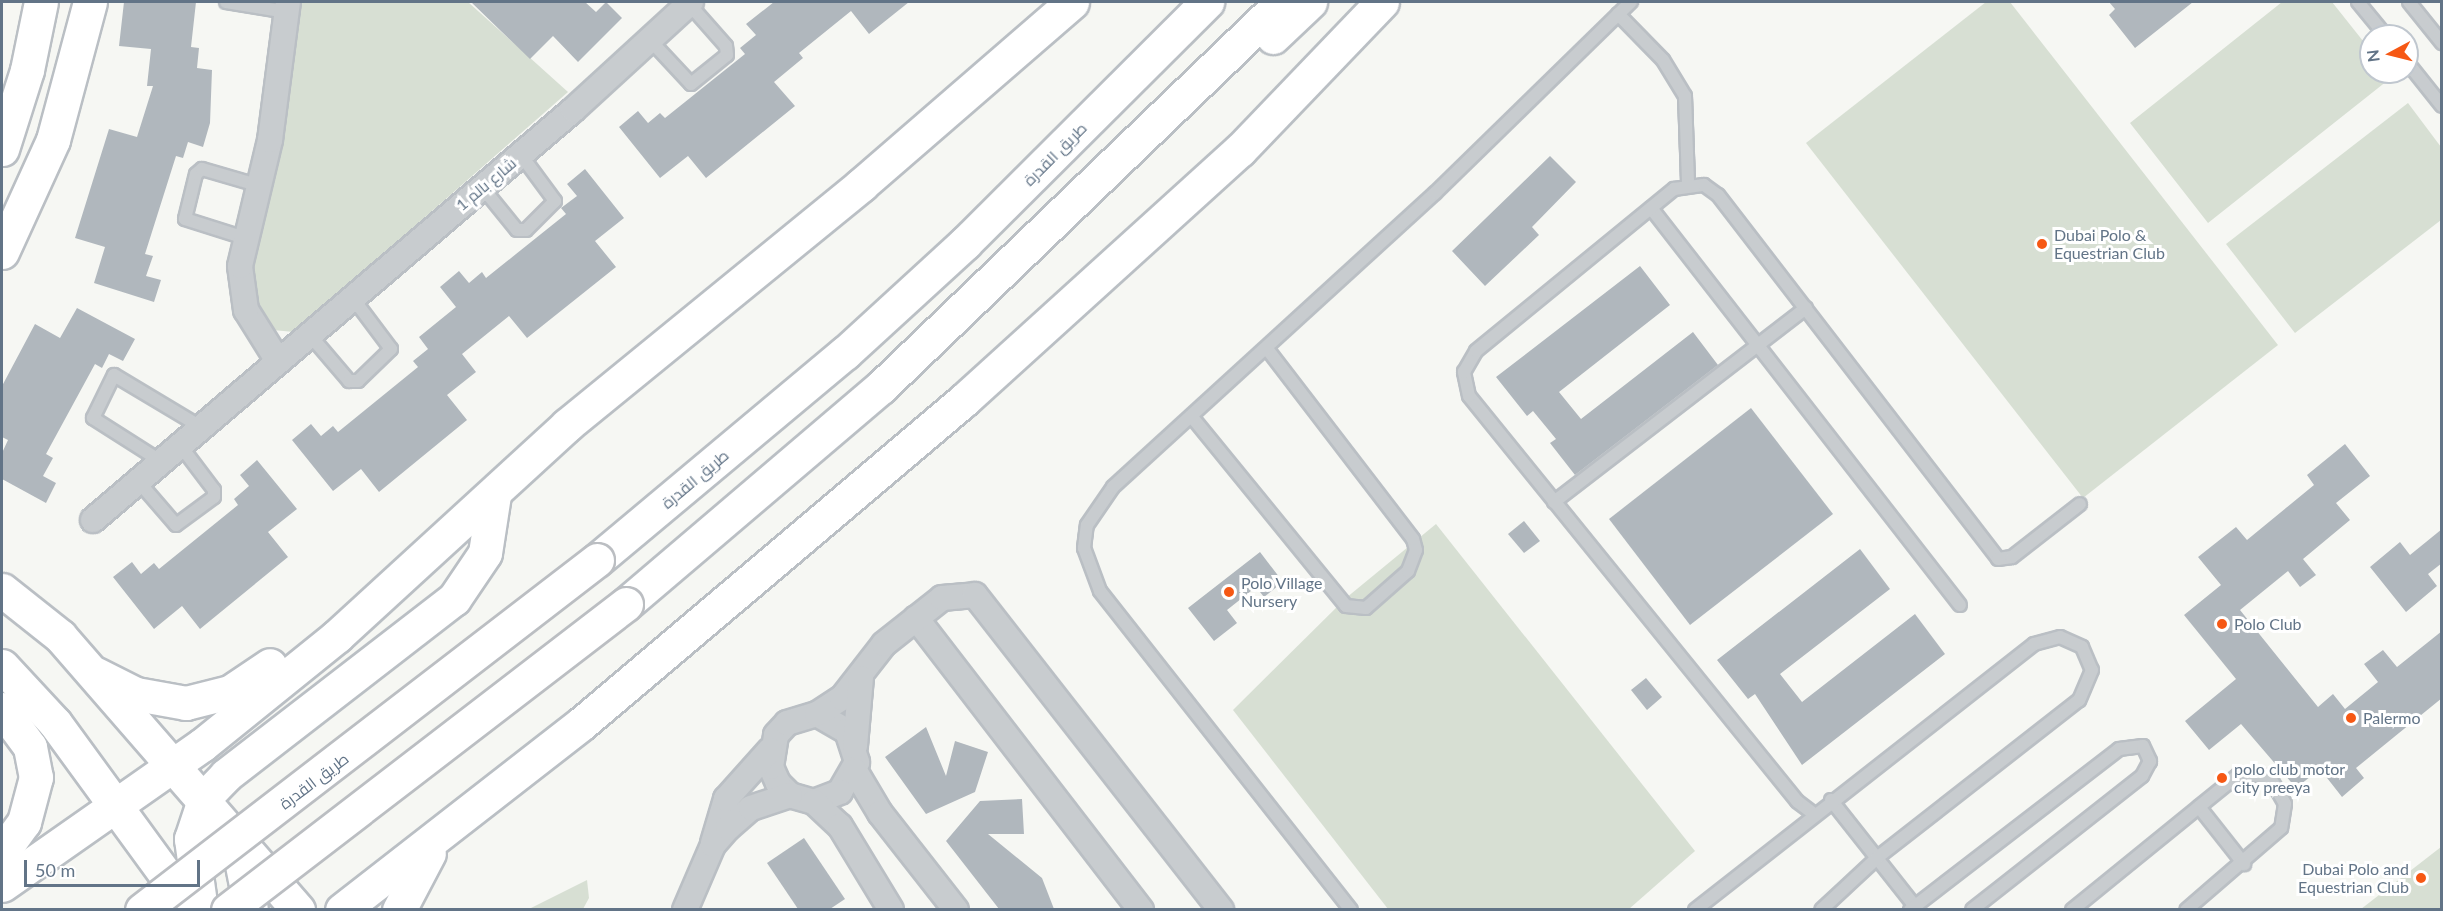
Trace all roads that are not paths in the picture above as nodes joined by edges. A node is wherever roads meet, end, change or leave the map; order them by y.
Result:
1 (41, 2) edge
2 (90, 2) edge
3 (226, 2) edge
4 (1072, 2) edge
5 (1207, 2) edge
6 (1282, 2) edge
7 (1310, 2) edge
8 (1382, 2) edge
9 (1631, 2) edge
10 (2358, 2) edge
11 (2409, 2) edge
12 (690, 3) edge
13 (288, 7) edge
14 (1618, 14) junction
15 (2376, 24) edge
16 (650, 40) junction
17 (2442, 43) edge
18 (2419, 77) edge
19 (1198, 85) junction
20 (2442, 106) edge
21 (2, 149) edge
22 (521, 155) junction
23 (1688, 183) junction
24 (260, 186) junction
25 (482, 187) junction
26 (1651, 208) junction
27 (245, 238) junction
28 (2, 252) edge
29 (352, 297) junction
30 (1806, 308) junction
31 (309, 334) junction
32 (1758, 346) junction
33 (1267, 349) junction
34 (278, 361) junction
35 (1192, 417) junction
36 (201, 427) junction
37 (180, 445) junction
38 (162, 462) junction
39 (138, 481) junction
40 (494, 495) junction
41 (1554, 502) junction
42 (2080, 504) dead end
43 (93, 520) dead end
44 (2, 590) edge
45 (1960, 605) dead end
46 (916, 618) junction
47 (337, 636) junction
48 (2, 666) edge
49 (96, 674) junction
50 (861, 678) junction
51 (2, 709) edge
52 (817, 714) junction
53 (855, 746) junction
54 (770, 750) junction
55 (175, 764) junction
56 (855, 771) junction
57 (790, 795) junction
58 (205, 797) junction
59 (1832, 800) junction
60 (814, 802) junction
61 (114, 806) junction
62 (2199, 807) junction
63 (1814, 814) junction
64 (454, 825) junction
65 (236, 835) junction
66 (713, 845) junction
67 (2, 852) edge
68 (1877, 858) junction
69 (2244, 864) junction
70 (2, 885) edge
71 (694, 905) edge
72 (1914, 908) edge
73 (142, 909) edge
74 (191, 909) edge
75 (201, 909) edge
76 (228, 909) edge
77 (251, 909) edge
78 (298, 909) edge
79 (342, 909) edge
80 (399, 909) edge
81 (891, 909) edge
82 (956, 909) edge
83 (1141, 909) edge
84 (1221, 909) edge
85 (1351, 909) edge
86 (1695, 909) edge
87 (1821, 909) edge
88 (1972, 909) edge
89 (2072, 909) edge
90 (2186, 909) edge

1 - 21 main road
2 - 28 main road
3 - 13 lane
4 - 40 main road
5 - 73 main road, طريق القدرة, bridge
6 - 19 main road
7 - 19 main road
8 - 64 main road
9 - 14 lane
10 - 15 lane
11 - 17 lane
12 - 16 street, شارع بالم 1
12 - 16 lane
13 - 24 street
14 - 23 lane
14 - 33 lane
16 - 22 street, شارع بالم 1
18 - 20 lane
19 - 76 main road, bridge
22 - 25 street, شارع بالم 1
22 - 25 lane
23 - 26 lane
23 - 30 lane
24 - 27 street
24 - 27 lane
25 - 29 street, شارع بالم 1
26 - 32 lane
26 - 41 lane
27 - 34 street
29 - 31 street, شارع بالم 1
29 - 31 lane
30 - 32 lane
30 - 42 lane
31 - 34 street, شارع بالم 1
32 - 41 lane
32 - 45 lane
33 - 35 lane
33 - 35 lane
34 - 36 street, شارع بالم 1
35 - 85 lane
36 - 37 street, شارع بالم 1
36 - 38 lane
37 - 38 street, شارع بالم 1
37 - 39 lane
38 - 39 street, شارع بالم 1
39 - 43 street, شارع بالم 1
40 - 47 main road
40 - 58 main road
41 - 63 lane
44 - 49 main road
46 - 50 street
46 - 83 street
46 - 84 street
47 - 49 main road
47 - 55 main road
48 - 61 main road
49 - 55 main road
50 - 52 street
50 - 53 street
51 - 67 main road
52 - 53 street
52 - 54 street
53 - 56 street
54 - 57 street
54 - 66 street
55 - 58 main road
55 - 61 main road
56 - 60 street
56 - 82 street
57 - 60 street
57 - 66 street
58 - 65 main road
58 - 75 main road
59 - 63 lane
59 - 68 lane
59 - 68 lane
60 - 81 street
61 - 70 main road
61 - 74 main road
62 - 69 lane
62 - 69 lane
62 - 89 lane
63 - 86 lane
64 - 79 main road
64 - 80 main road
65 - 77 main road
65 - 78 main road
66 - 71 street
68 - 72 lane
68 - 87 lane
69 - 90 lane
72 - 88 lane

